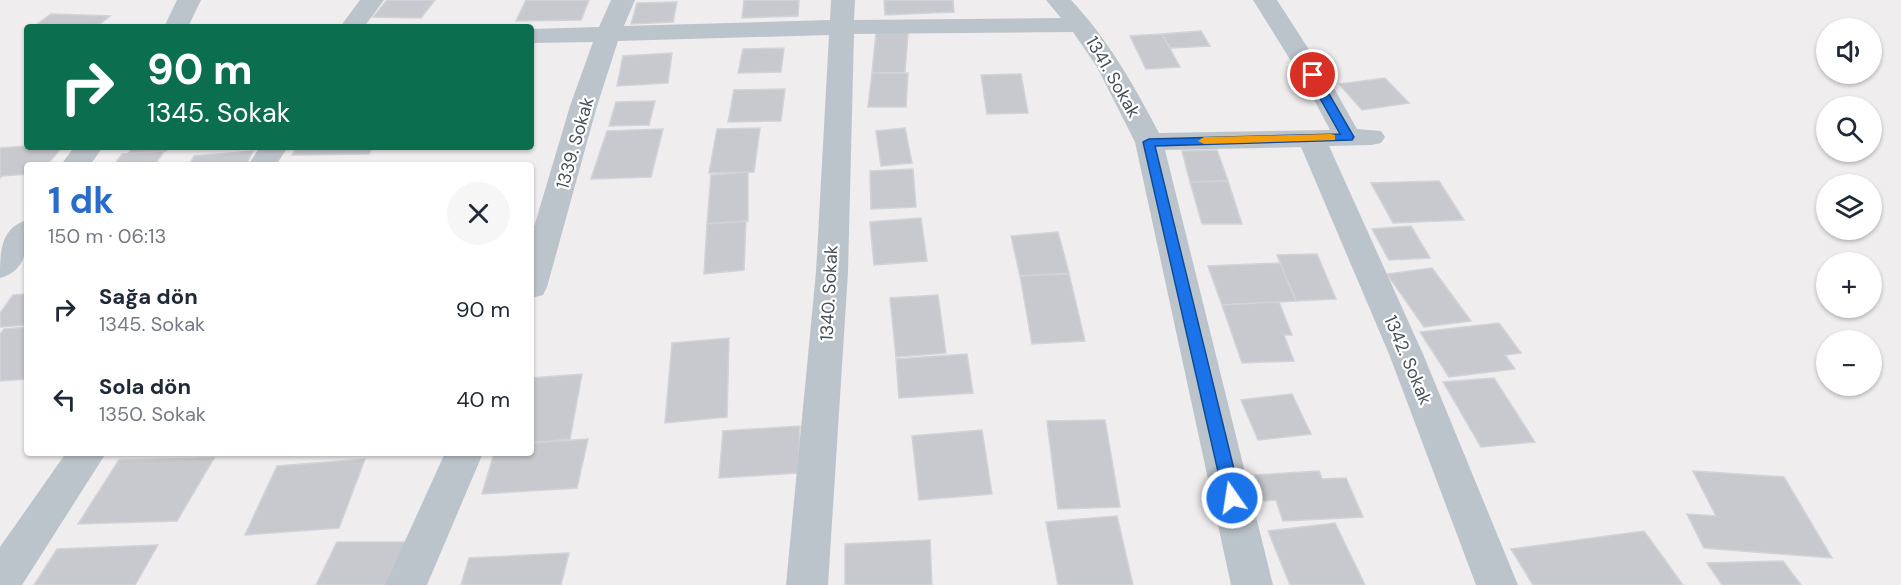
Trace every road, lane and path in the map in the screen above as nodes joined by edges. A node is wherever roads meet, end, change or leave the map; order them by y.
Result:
1 (189, 0) edge
2 (372, 0) edge
3 (622, 0) edge
4 (1058, 0) edge
5 (1265, 0) edge
6 (842, 14) edge
7 (177, 24) edge
8 (354, 24) edge
9 (1082, 25) junction
10 (607, 34) junction
11 (534, 36) edge
12 (1311, 138) junction
13 (1149, 142) junction
14 (87, 150) edge
15 (77, 162) edge
16 (24, 234) edge
17 (0, 267) edge
18 (534, 278) edge
19 (85, 456) edge
20 (463, 456) edge
21 (0, 582) edge
22 (406, 585) edge
23 (807, 585) edge
24 (1252, 585) edge
25 (1497, 585) edge

1 - 7 street
2 - 8 street
3 - 10 street, 1339. Sokak
4 - 9 street, 1341. Sokak
5 - 12 street
6 - 9 street
6 - 10 street
6 - 23 street, 1340. Sokak
9 - 13 street, 1341. Sokak
10 - 11 street
10 - 18 street, 1339. Sokak
12 - 13 street
12 - 25 street, 1342. Sokak
13 - 24 street, 1341. Sokak
14 - 15 street
16 - 17 street
19 - 21 street
20 - 22 street

